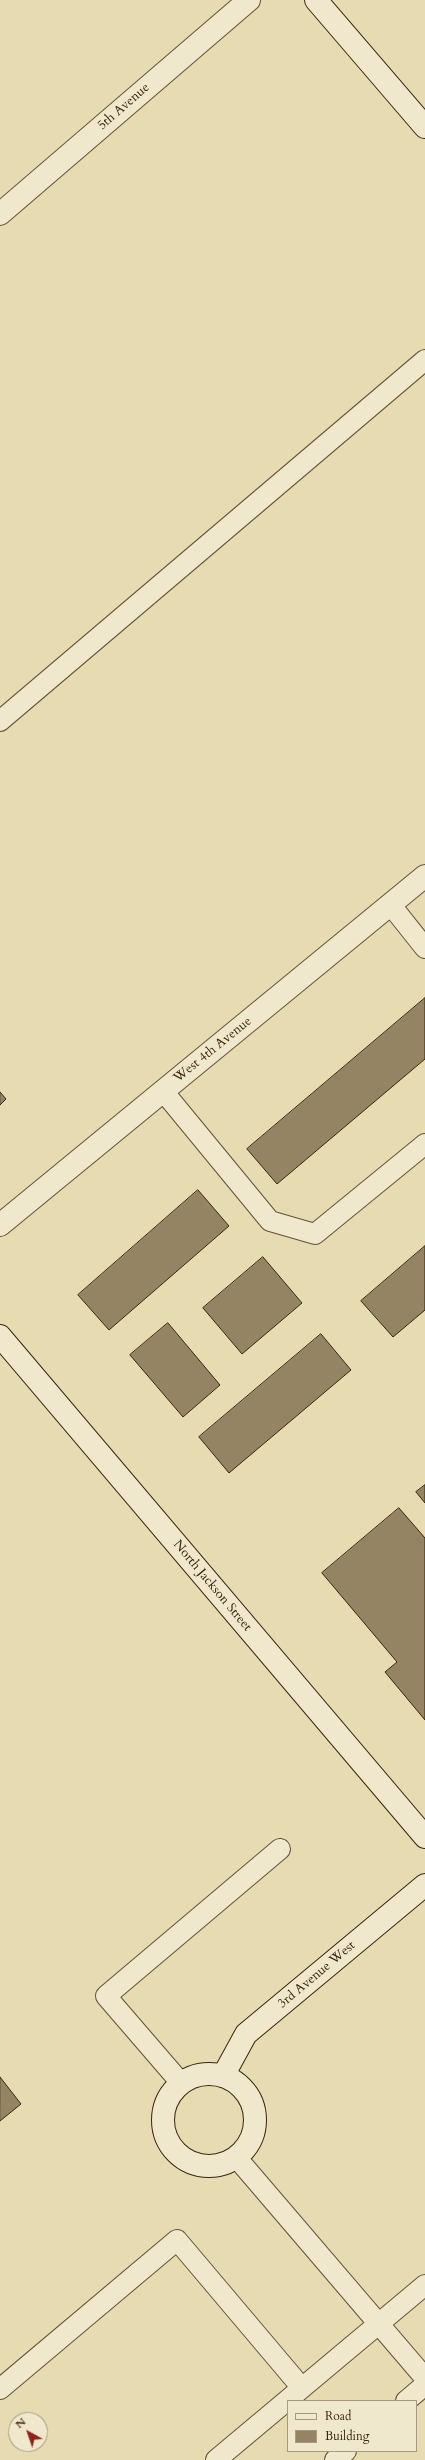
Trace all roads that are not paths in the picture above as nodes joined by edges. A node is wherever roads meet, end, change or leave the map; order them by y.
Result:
1 (249, 0) edge
2 (316, 0) edge
3 (425, 127) edge
4 (0, 214) edge
5 (425, 360) edge
6 (0, 721) edge
7 (425, 876) edge
8 (390, 904) junction
9 (425, 948) edge
10 (163, 1091) junction
11 (425, 1144) edge
12 (0, 1224) edge
13 (0, 1336) edge
14 (425, 1837) edge
15 (280, 1849) dead end
16 (425, 1885) edge
17 (223, 2076) junction
18 (181, 2083) junction
19 (236, 2157) junction
20 (425, 2285) edge
21 (379, 2324) junction
22 (425, 2378) edge
23 (425, 2385) edge
24 (0, 2388) edge
25 (302, 2388) junction
26 (288, 2400) edge
27 (407, 2400) edge
28 (287, 2401) edge
29 (345, 2452) edge
30 (216, 2460) edge
31 (335, 2460) edge

1 - 4 street, 5th Avenue
2 - 3 street
5 - 6 lane
7 - 8 street, West 4th Avenue
8 - 9 lane
8 - 10 street, West 4th Avenue
10 - 11 lane
10 - 12 street, West 4th Avenue
13 - 14 street, North Jackson Street
15 - 18 lane
16 - 17 street, 3rd Avenue West
17 - 18 street
17 - 19 street
18 - 19 street
19 - 21 lane
20 - 21 lane
21 - 22 lane
21 - 25 lane
23 - 27 lane
24 - 25 lane
25 - 26 lane
28 - 30 lane
29 - 31 lane

